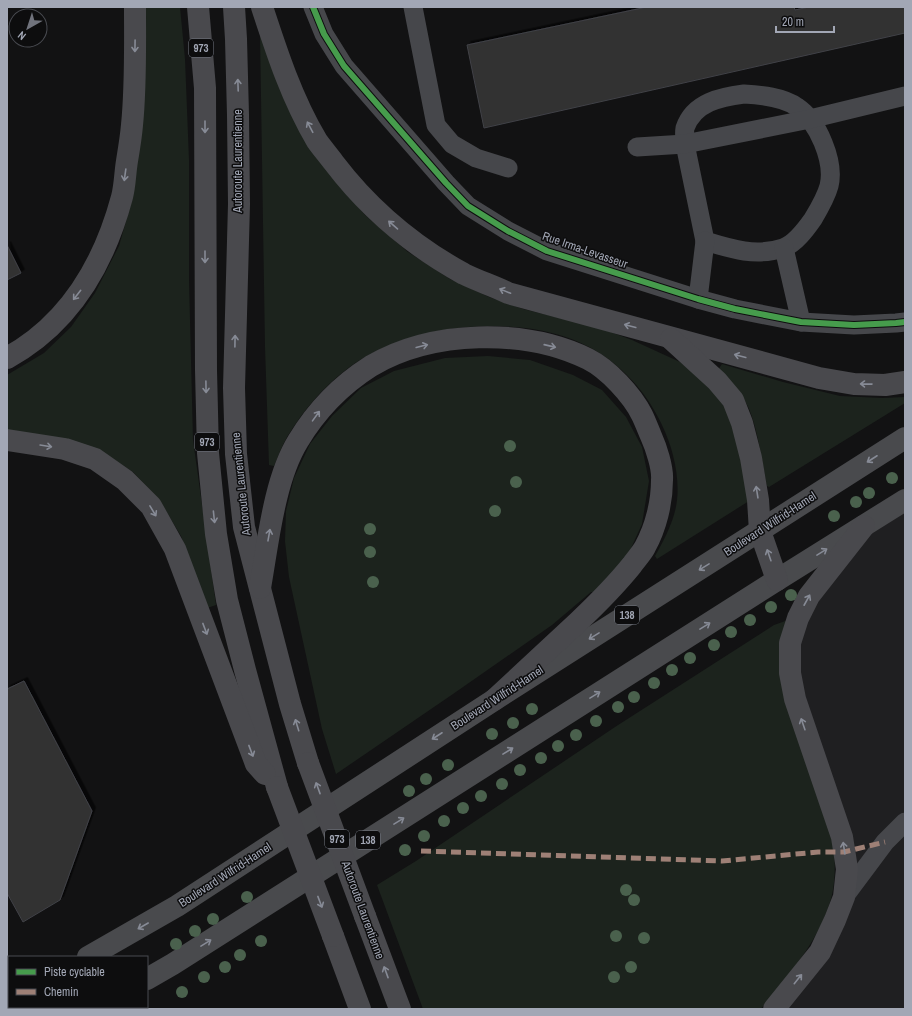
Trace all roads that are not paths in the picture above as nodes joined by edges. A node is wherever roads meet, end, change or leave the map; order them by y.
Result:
1 (135, 7) edge
2 (198, 7) edge
3 (234, 7) edge
4 (262, 7) edge
5 (313, 7) edge
6 (413, 7) edge
7 (905, 96) edge
8 (810, 119) junction
9 (685, 144) junction
10 (637, 147) dead end
11 (508, 168) dead end
12 (705, 241) junction
13 (784, 248) junction
14 (698, 299) junction
15 (801, 322) junction
16 (905, 322) edge
17 (667, 336) junction
18 (7, 358) edge
19 (905, 382) edge
20 (905, 438) edge
21 (7, 440) edge
22 (905, 500) edge
23 (864, 526) junction
24 (760, 531) junction
25 (777, 580) junction
26 (260, 588) junction
27 (494, 700) junction
28 (277, 787) junction
29 (904, 823) edge
30 (844, 897) junction
31 (90, 956) edge
32 (148, 978) edge
33 (360, 1009) edge
34 (400, 1009) edge
35 (774, 1009) edge

1 -> 18 highway
2 -> 28 highway, 973
26 -> 3 highway, Autoroute Laurentienne / 973
17 -> 4 highway
5 - 14 street, Rue Irma-Levasseur
6 - 11 street
7 - 8 street
8 - 9 street
8 - 9 street
8 - 13 street
9 - 10 street
9 - 12 street
12 - 13 street
12 - 14 street
13 - 15 street
14 - 15 street, Rue Irma-Levasseur
15 - 16 street, Rue Irma-Levasseur
19 -> 17 highway
24 -> 17 highway
20 -> 24 main road, Boulevard Wilfrid-Hamel / 138
21 -> 28 highway
22 - 23 main road, 138
25 -> 23 main road, 138
30 -> 23 highway
25 -> 24 highway
24 -> 27 main road, Boulevard Wilfrid-Hamel / 138
32 -> 25 main road, 138
26 -> 27 highway
34 -> 26 highway, Autoroute Laurentienne / 973, bridge
27 -> 31 main road, Boulevard Wilfrid-Hamel / 138
28 -> 33 highway, 973, bridge
29 - 30 street
35 -> 30 highway

